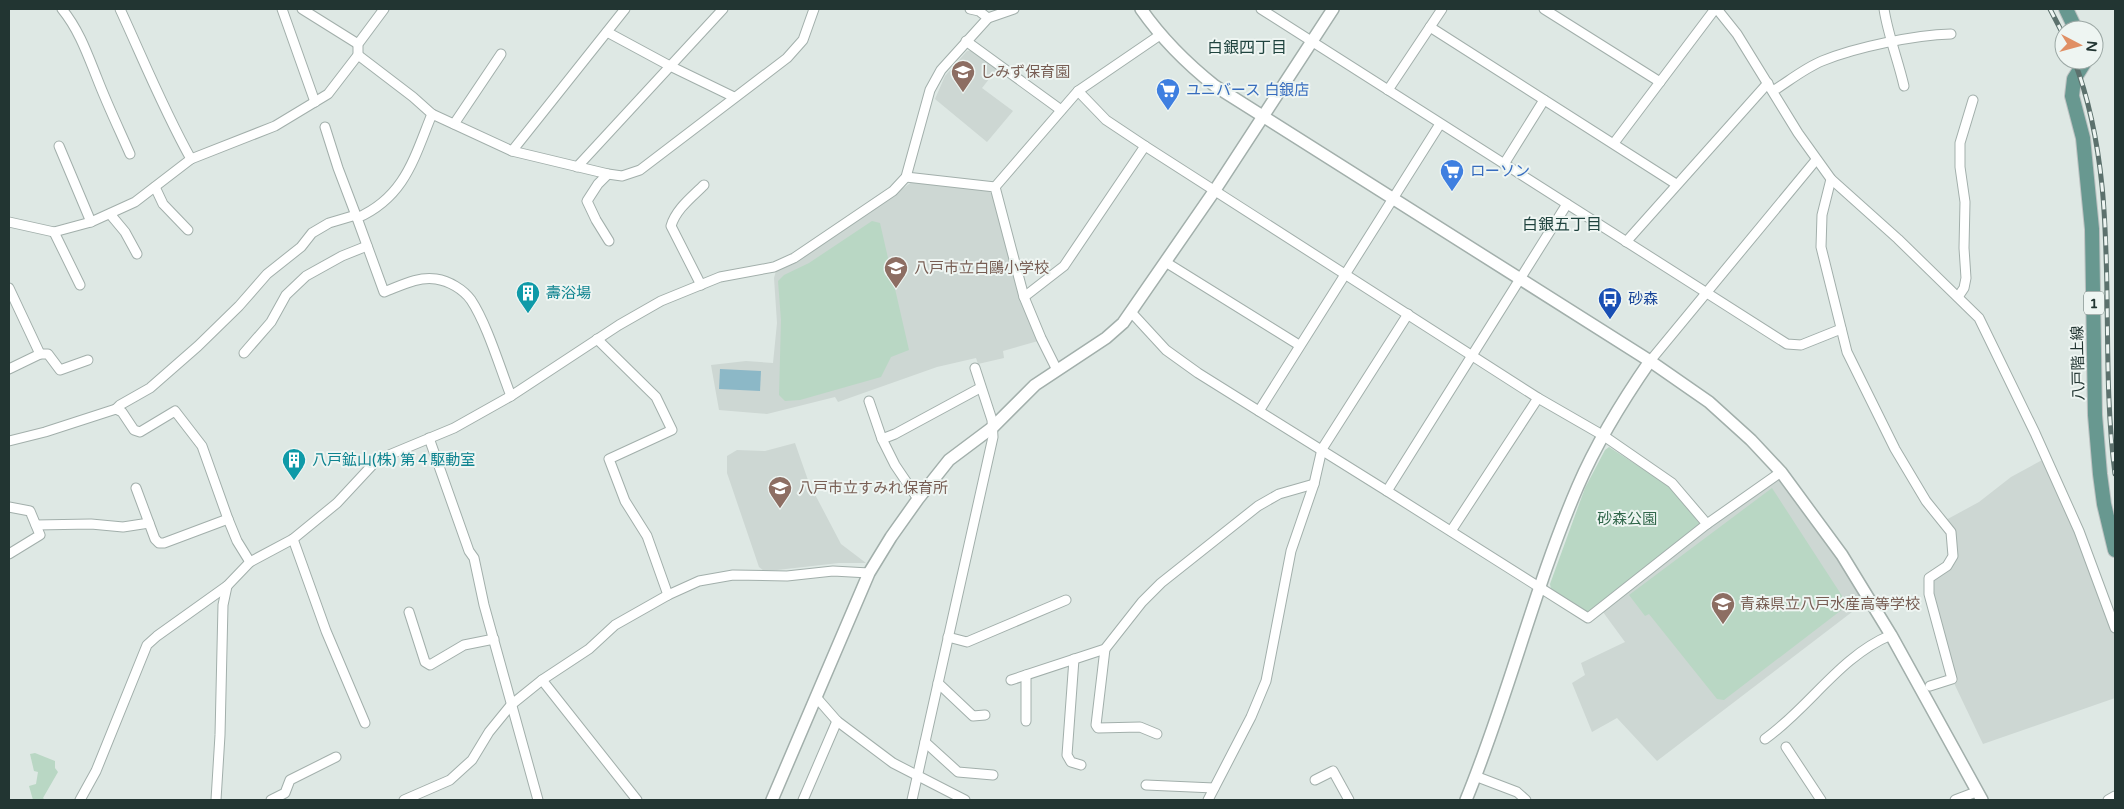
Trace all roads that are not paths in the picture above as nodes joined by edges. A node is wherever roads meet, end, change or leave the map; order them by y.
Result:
1 (62, 9) edge
2 (120, 9) edge
3 (282, 9) edge
4 (302, 9) edge
5 (384, 9) edge
6 (625, 9) edge
7 (723, 9) edge
8 (814, 9) edge
9 (1014, 9) edge
10 (1141, 9) edge
11 (1261, 9) edge
12 (1333, 9) edge
13 (1442, 9) edge
14 (1544, 9) edge
15 (1716, 9) edge
16 (1884, 9) edge
17 (976, 10) edge
18 (988, 18) junction
19 (1430, 27) junction
20 (607, 32) junction
21 (1951, 34) dead end
22 (1160, 35) junction
23 (966, 41) junction
24 (1312, 42) junction
25 (1891, 43) junction
26 (358, 44) junction
27 (501, 54) dead end
28 (358, 55) junction
29 (670, 66) junction
30 (2080, 70) edge
31 (1660, 82) junction
32 (1768, 83) junction
33 (1904, 86) dead end
34 (1388, 90) junction
35 (1078, 91) junction
36 (1773, 92) junction
37 (734, 97) junction
38 (1544, 100) junction
39 (1973, 100) dead end
40 (315, 102) junction
41 (1061, 110) junction
42 (432, 114) junction
43 (1263, 117) junction
44 (454, 124) junction
45 (1440, 124) junction
46 (325, 127) dead end
47 (1614, 143) junction
48 (59, 146) dead end
49 (1145, 146) junction
50 (512, 151) junction
51 (130, 154) dead end
52 (191, 159) junction
53 (1816, 160) junction
54 (1504, 164) junction
55 (576, 167) junction
56 (608, 174) junction
57 (906, 177) junction
58 (1831, 179) junction
59 (1676, 184) junction
60 (704, 185) dead end
61 (155, 187) junction
62 (995, 187) junction
63 (1215, 190) junction
64 (1391, 199) junction
65 (1567, 204) junction
66 (110, 214) junction
67 (357, 216) junction
68 (9, 222) edge
69 (91, 222) junction
70 (188, 230) dead end
71 (54, 232) junction
72 (609, 240) dead end
73 (1626, 242) junction
74 (367, 246) junction
75 (137, 254) dead end
76 (1166, 263) junction
77 (1344, 274) junction
78 (1520, 280) junction
79 (80, 285) dead end
80 (701, 285) junction
81 (9, 288) edge
82 (1705, 292) junction
83 (1024, 297) junction
84 (1958, 297) junction
85 (1132, 312) junction
86 (1408, 314) junction
87 (1841, 329) junction
88 (597, 338) junction
89 (1299, 346) junction
90 (244, 353) dead end
91 (40, 354) junction
92 (1472, 354) junction
93 (88, 360) dead end
94 (1650, 361) junction
95 (9, 368) edge
96 (975, 368) dead end
97 (1057, 370) junction
98 (980, 388) junction
99 (511, 396) junction
100 (1538, 398) junction
101 (869, 401) dead end
102 (116, 409) junction
103 (1259, 411) junction
104 (993, 427) junction
105 (1604, 436) junction
106 (429, 438) junction
107 (882, 439) junction
108 (9, 441) edge
109 (1322, 450) junction
110 (1781, 472) junction
111 (1314, 484) junction
112 (136, 488) dead end
113 (1387, 491) junction
114 (918, 499) junction
115 (9, 508) edge
116 (228, 519) junction
117 (148, 523) junction
118 (1707, 524) junction
119 (36, 525) junction
120 (1451, 531) junction
121 (293, 539) junction
122 (2115, 550) edge
123 (9, 554) edge
124 (250, 562) junction
125 (869, 573) junction
126 (228, 586) junction
127 (1540, 589) junction
128 (668, 595) junction
129 (1066, 600) dead end
130 (409, 612) dead end
131 (2115, 628) edge
132 (1891, 635) junction
133 (948, 637) junction
134 (494, 639) junction
135 (1104, 650) junction
136 (1074, 659) junction
137 (1026, 675) junction
138 (542, 680) junction
139 (1011, 680) dead end
140 (938, 683) junction
141 (1930, 686) dead end
142 (816, 697) junction
143 (511, 705) junction
144 (985, 715) dead end
145 (837, 721) junction
146 (1026, 721) dead end
147 (366, 723) dead end
148 (1158, 734) dead end
149 (1765, 739) dead end
150 (925, 742) junction
151 (1786, 747) dead end
152 (336, 757) dead end
153 (1081, 765) dead end
154 (918, 775) junction
155 (993, 775) dead end
156 (1475, 776) junction
157 (1314, 780) dead end
158 (1146, 785) dead end
159 (1214, 788) junction
160 (1979, 796) edge
161 (2115, 796) edge
162 (80, 800) edge
163 (216, 800) edge
164 (271, 800) edge
165 (404, 800) edge
166 (538, 800) edge
167 (637, 800) edge
168 (772, 800) edge
169 (803, 800) edge
170 (912, 800) edge
171 (965, 800) edge
172 (1208, 800) edge
173 (1349, 800) edge
174 (1466, 800) edge
175 (1526, 800) edge
176 (1821, 800) edge
177 (1956, 800) edge
178 (2108, 800) edge

1 - 51 street
2 - 52 street
3 - 40 street
4 - 26 street
5 - 26 street
6 - 20 street
7 - 29 street
8 - 37 street
9 - 18 street
10 - 22 street
11 - 24 street
12 - 24 street
13 - 19 street
14 - 31 street
15 - 31 street
15 - 32 street
16 - 25 street
17 - 18 street
18 - 23 street
19 - 34 street
19 - 38 street
20 - 29 street
20 - 50 street
21 - 25 street
22 - 35 street
22 - 43 street
23 - 41 street
23 - 57 street
24 - 34 street
24 - 43 street
25 - 33 street
25 - 36 street
26 - 28 street
27 - 44 street
28 - 40 street
28 - 42 street
29 - 37 street
29 - 55 street
30 - 122 main road, 八戸階上線 / 1
31 - 47 street
32 - 36 street
32 - 59 street
34 - 45 street
35 - 41 street
35 - 49 street
36 - 53 street
37 - 56 street
38 - 47 street
38 - 54 street
39 - 84 street
40 - 52 street
41 - 62 street
42 - 44 street
42 - 67 street
43 - 63 street
43 - 64 street
44 - 50 street
45 - 54 street
45 - 64 street
46 - 67 street
47 - 59 street
48 - 69 street
49 - 63 street
49 - 83 street
50 - 55 street
52 - 61 street
53 - 58 street
53 - 82 street
54 - 65 street
55 - 56 street
56 - 72 street
57 - 62 street
57 - 80 street
58 - 84 street
58 - 87 street
59 - 73 street
60 - 80 street
61 - 66 street
61 - 70 street
62 - 83 street
63 - 76 street
63 - 77 street
64 - 77 street
64 - 78 street
65 - 73 street
65 - 78 street
66 - 69 street
66 - 75 street
67 - 74 street
67 - 102 street
68 - 71 street
69 - 71 street
71 - 79 street
73 - 82 street
74 - 90 street
74 - 99 street
76 - 85 street
76 - 89 street
77 - 86 street
77 - 89 street
78 - 92 street
78 - 94 street
80 - 88 street
81 - 91 street
82 - 87 street
82 - 94 street
83 - 97 street
84 - 131 street
85 - 97 street
85 - 103 street
86 - 92 street
86 - 109 street
87 - 141 street
88 - 99 street
88 - 128 street
89 - 103 street
91 - 93 street
91 - 95 street
92 - 100 street
92 - 113 street
94 - 105 street
94 - 110 street
96 - 98 street
97 - 104 street
98 - 104 street
98 - 107 street
99 - 106 street
100 - 105 street
100 - 120 street
101 - 107 street
102 - 108 street
102 - 116 street
103 - 109 street
104 - 114 street
104 - 133 street
105 - 118 street
105 - 127 street
106 - 121 street
106 - 134 street
107 - 114 street
109 - 111 street
109 - 113 street
110 - 118 street
110 - 132 street
111 - 135 street
111 - 159 street
112 - 117 street
113 - 120 street
114 - 125 street
115 - 119 street
116 - 117 street
116 - 124 street
117 - 119 street
118 - 127 street
119 - 123 street
120 - 127 street
121 - 124 street
121 - 147 street
124 - 126 street
125 - 128 street
125 - 142 street
126 - 162 street
126 - 163 street
127 - 156 street
128 - 138 street
129 - 133 street
130 - 134 street
132 - 149 street
132 - 160 street
133 - 140 street
134 - 143 street
135 - 136 street
135 - 148 street
136 - 137 street
136 - 153 street
137 - 139 street
137 - 146 street
138 - 143 street
138 - 167 street
140 - 144 street
140 - 150 street
142 - 145 street
142 - 168 street
143 - 165 street
143 - 166 street
145 - 154 street
145 - 169 street
150 - 154 street
150 - 155 street
151 - 176 street
152 - 164 street
154 - 170 street
154 - 171 street
156 - 174 street
156 - 175 street
157 - 173 street
158 - 159 street
159 - 172 street
160 - 177 street
161 - 178 street

